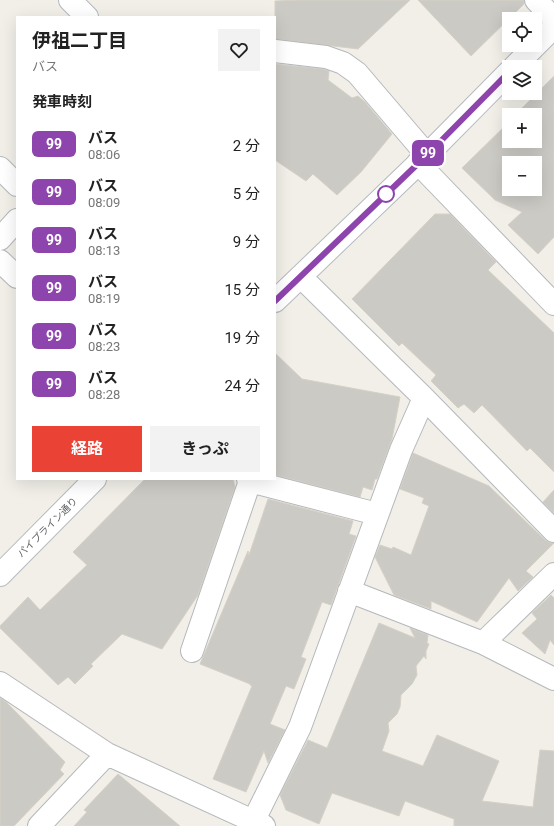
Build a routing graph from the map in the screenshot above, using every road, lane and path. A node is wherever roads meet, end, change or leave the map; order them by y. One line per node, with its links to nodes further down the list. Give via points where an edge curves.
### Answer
1 (70, 0): 3 (street)
2 (536, 0): 4 (street)
3 (87, 16)
4 (554, 19)
5 (554, 27): 7 (street)
6 (276, 51): 9 (street, via 326,57 343,63 357,73)
7 (521, 60)
8 (502, 79): 9 (street)
9 (422, 159): 16 (street); 18 (street)
10 (0, 168): 11 (street)
11 (16, 184)
12 (16, 221): 13 (street)
13 (0, 239)
14 (0, 261): 15 (street)
15 (16, 276)
16 (301, 277): 17 (street); 19 (street)
17 (276, 300)
18 (554, 304)
19 (424, 398): 22 (street); 23 (street)
20 (94, 480): 25 (street, パイプライン通り)
21 (249, 480): 22 (street); 28 (street)
22 (377, 514): 26 (street)
23 (554, 531)
24 (554, 574): 27 (street)
25 (0, 575)
26 (349, 591): 27 (street); 32 (street, via 300,727)
27 (483, 643): 29 (street)
28 (192, 651)
29 (554, 680)
30 (0, 683): 31 (street)
31 (107, 754): 32 (street); 33 (street)
32 (256, 825)
33 (39, 826)

